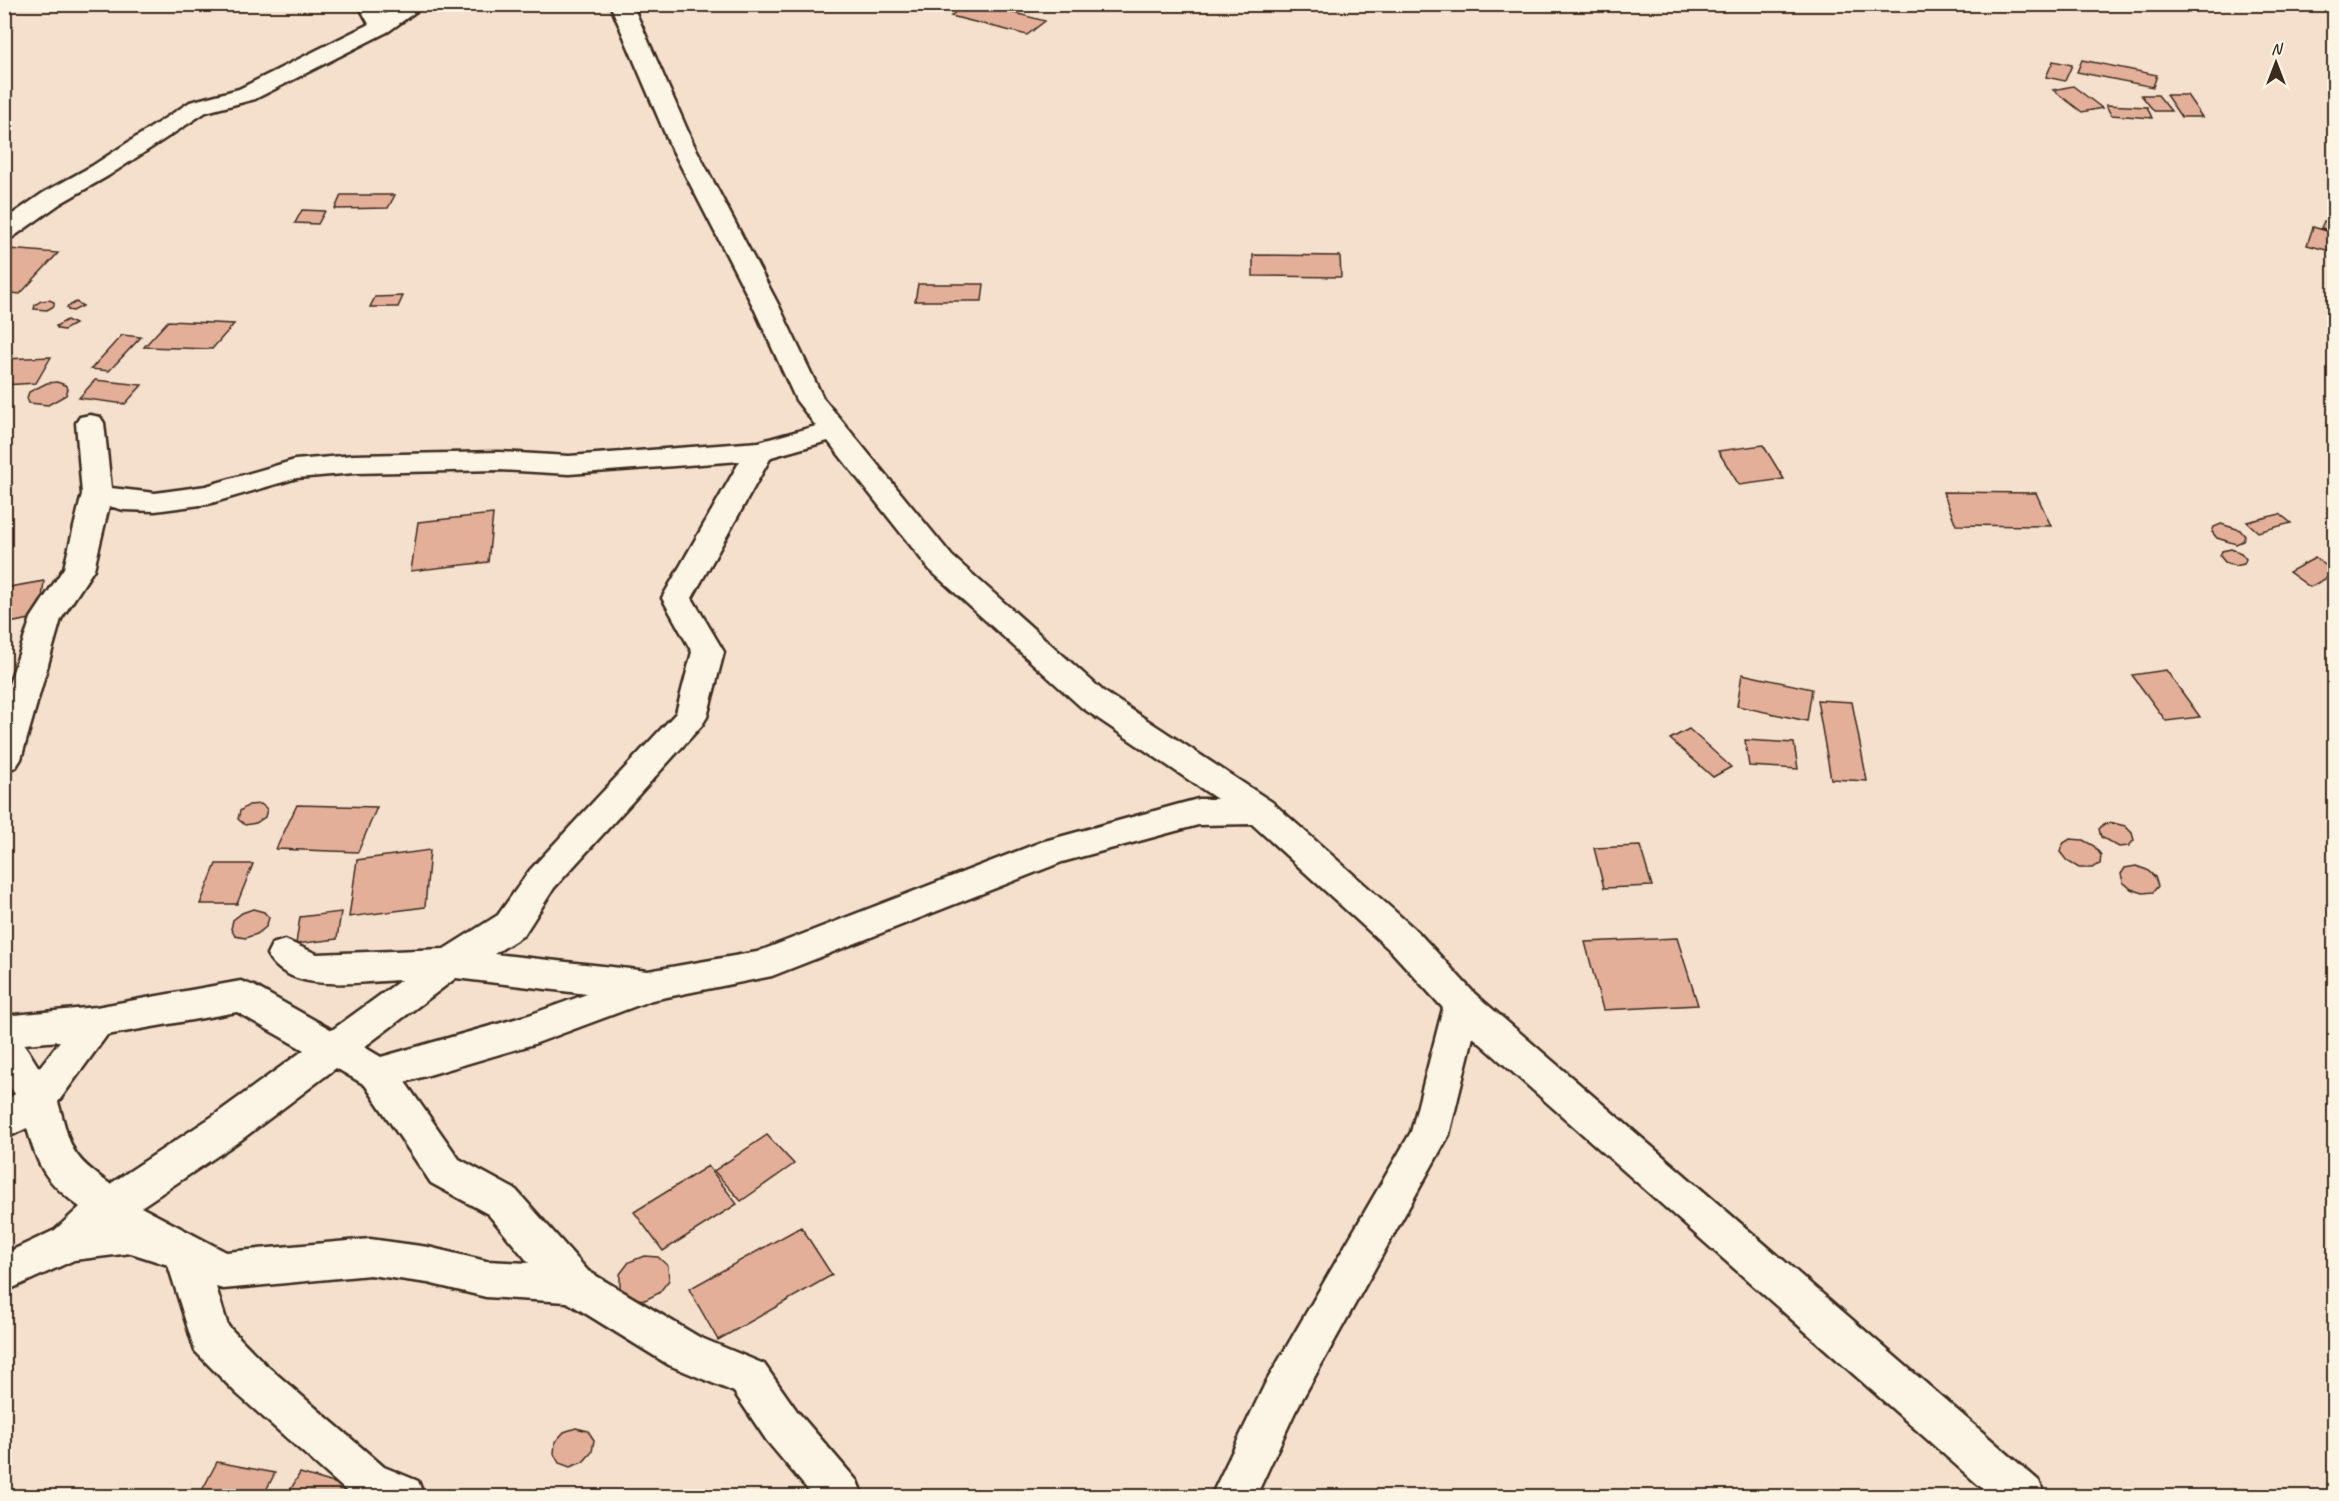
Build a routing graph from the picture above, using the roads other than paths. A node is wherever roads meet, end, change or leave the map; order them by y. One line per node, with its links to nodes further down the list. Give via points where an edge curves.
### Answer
1 (368, 4): 4 (street)
2 (416, 4): 4 (street)
3 (621, 4): 7 (street, via 681,143 810,400)
4 (381, 26): 5 (street, via 247,94 198,107)
5 (4, 232)
6 (90, 423): 9 (street)
7 (834, 430): 8 (street); 11 (street, via 941,563 1092,699)
8 (760, 451): 9 (street, via 569,465 499,460 354,464 295,468 208,495 155,502 124,501); 13 (street, via 677,598 708,652 691,717 542,879 511,925)
9 (97, 494): 10 (street, via 79,569 46,618)
10 (4, 759)
11 (1260, 811): 14 (street, via 1198,812 1053,851 759,966); 15 (street, via 1405,942)
12 (285, 954): 13 (street, via 312,969)
13 (450, 963): 14 (street); 19 (street)
14 (648, 986): 20 (street, via 534,1029)
15 (1462, 1005): 30 (street, via 1430,1135 1280,1398); 31 (street)
16 (96, 1022): 17 (street); 19 (street, via 241,996); 21 (street)
17 (4, 1031)
18 (4, 1044): 21 (street)
19 (333, 1050): 20 (street); 23 (street, via 227,1128)
20 (378, 1074): 27 (street, via 445,1171 502,1203)
21 (38, 1099): 22 (street); 23 (street, via 56,1161 69,1177)
22 (4, 1123)
23 (109, 1206): 24 (street); 25 (street)
24 (69, 1243): 25 (street, via 131,1235); 26 (street)
25 (185, 1253): 27 (street, via 223,1271 370,1257 428,1264 486,1279); 28 (street, via 210,1337 251,1379 368,1482)
26 (4, 1274)
27 (573, 1284): 29 (street, via 684,1351 749,1378 782,1426)
28 (402, 1497)
29 (841, 1497)
30 (1233, 1497)
31 (2023, 1497)

